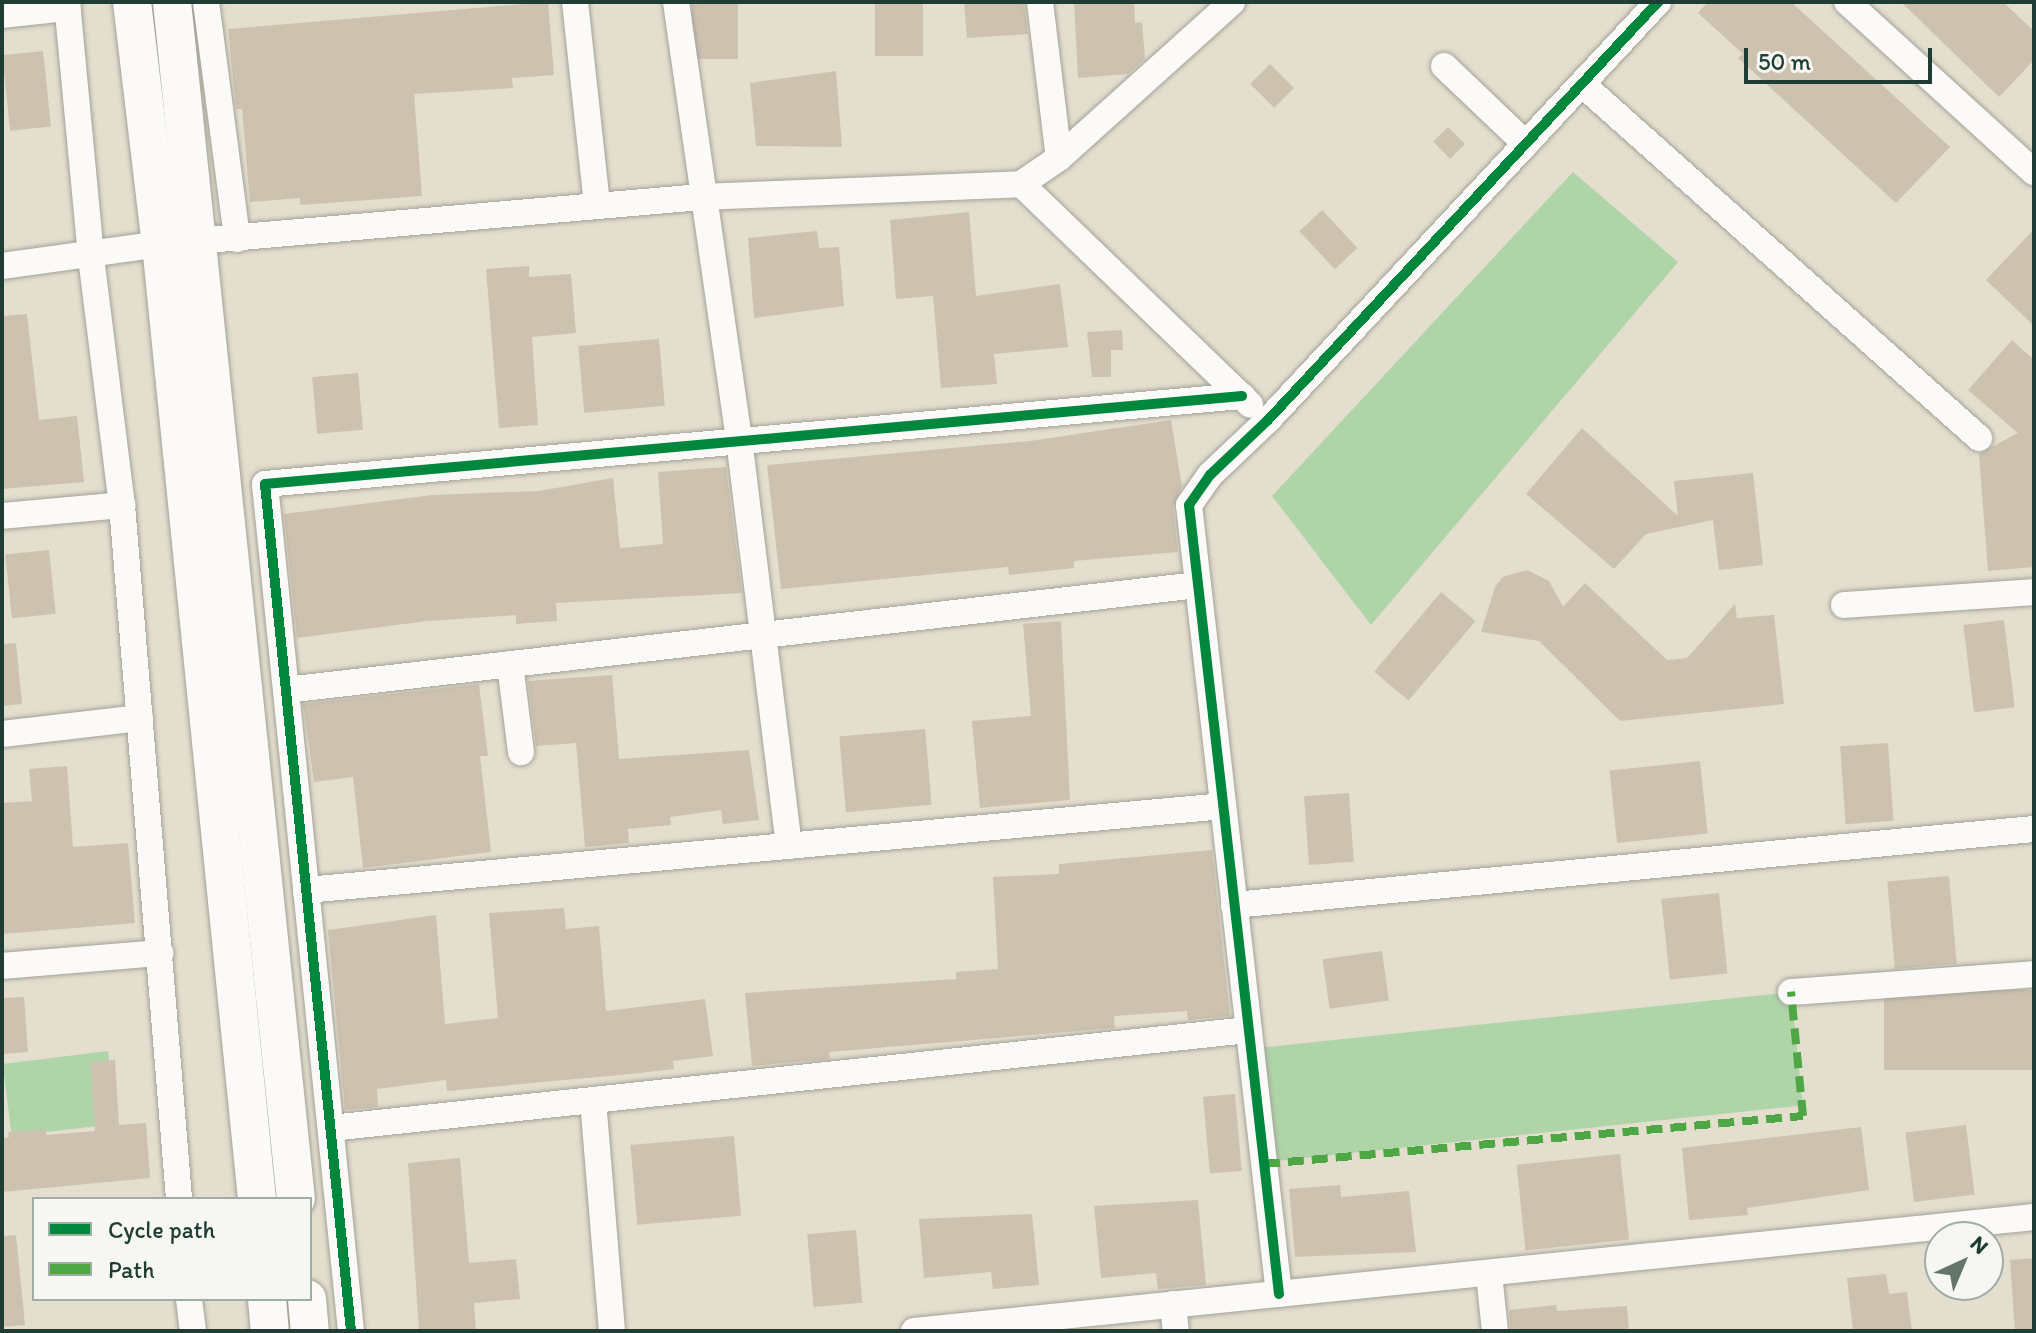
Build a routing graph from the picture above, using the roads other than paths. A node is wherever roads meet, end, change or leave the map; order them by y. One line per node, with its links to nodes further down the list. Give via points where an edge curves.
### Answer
1 (132, 2): 20 (street)
2 (201, 2): 19 (street)
3 (575, 2): 18 (street)
4 (676, 2): 17 (street)
5 (1040, 2): 14 (street)
6 (1232, 2): 14 (street)
7 (1658, 2): 12 (street)
8 (1847, 2): 15 (street)
9 (67, 5): 10 (street); 21 (street)
10 (2, 15)
11 (1444, 66): 13 (street)
12 (1582, 84): 13 (street); 25 (street)
13 (1526, 144): 24 (street)
14 (1059, 158): 16 (street)
15 (2034, 172)
16 (1021, 184): 17 (street); 23 (street)
17 (701, 197): 18 (street); 26 (street)
18 (597, 206): 19 (street)
19 (218, 240): 20 (street); 52 (street)
20 (161, 244): 21 (street); 51 (street)
21 (91, 257): 22 (street); 27 (street)
22 (2, 266)
23 (1242, 396): 24 (street); 26 (street)
24 (1268, 420): 29 (street, via 1210,475 1189,505)
25 (1979, 438)
26 (739, 439): 32 (street); 34 (street, via 265,484)
27 (122, 505): 28 (street); 35 (street)
28 (2, 516)
29 (1198, 585): 32 (street); 38 (street)
30 (2034, 592): 31 (street)
31 (1844, 605)
32 (763, 635): 33 (street); 40 (street)
33 (510, 664): 34 (street); 37 (street)
34 (286, 690): 41 (street)
35 (140, 718): 36 (street); 43 (street)
36 (2, 734)
37 (521, 752)
38 (1223, 806): 40 (street); 42 (street)
39 (2034, 829): 42 (street)
40 (789, 846): 41 (street)
41 (306, 890): 49 (street)
42 (1234, 905): 47 (street)
43 (160, 953): 44 (street); 50 (street)
44 (2, 966)
45 (2034, 974): 46 (street)
46 (1791, 992)
47 (1248, 1030): 48 (street); 55 (street)
48 (593, 1100): 49 (street); 64 (street)
49 (331, 1128): 63 (street)
50 (179, 1197)
51 (257, 1197)
52 (296, 1197)
53 (2034, 1217): 54 (street)
54 (1489, 1274): 55 (street); 67 (street)
55 (1279, 1294): 59 (street)
56 (189, 1301): 60 (street)
57 (267, 1301): 61 (street)
58 (307, 1301): 62 (street)
59 (1173, 1304): 65 (street); 66 (street)
60 (193, 1331)
61 (270, 1331)
62 (310, 1331)
63 (351, 1331)
64 (612, 1331)
65 (914, 1331)
66 (1176, 1331)
67 (1495, 1331)

